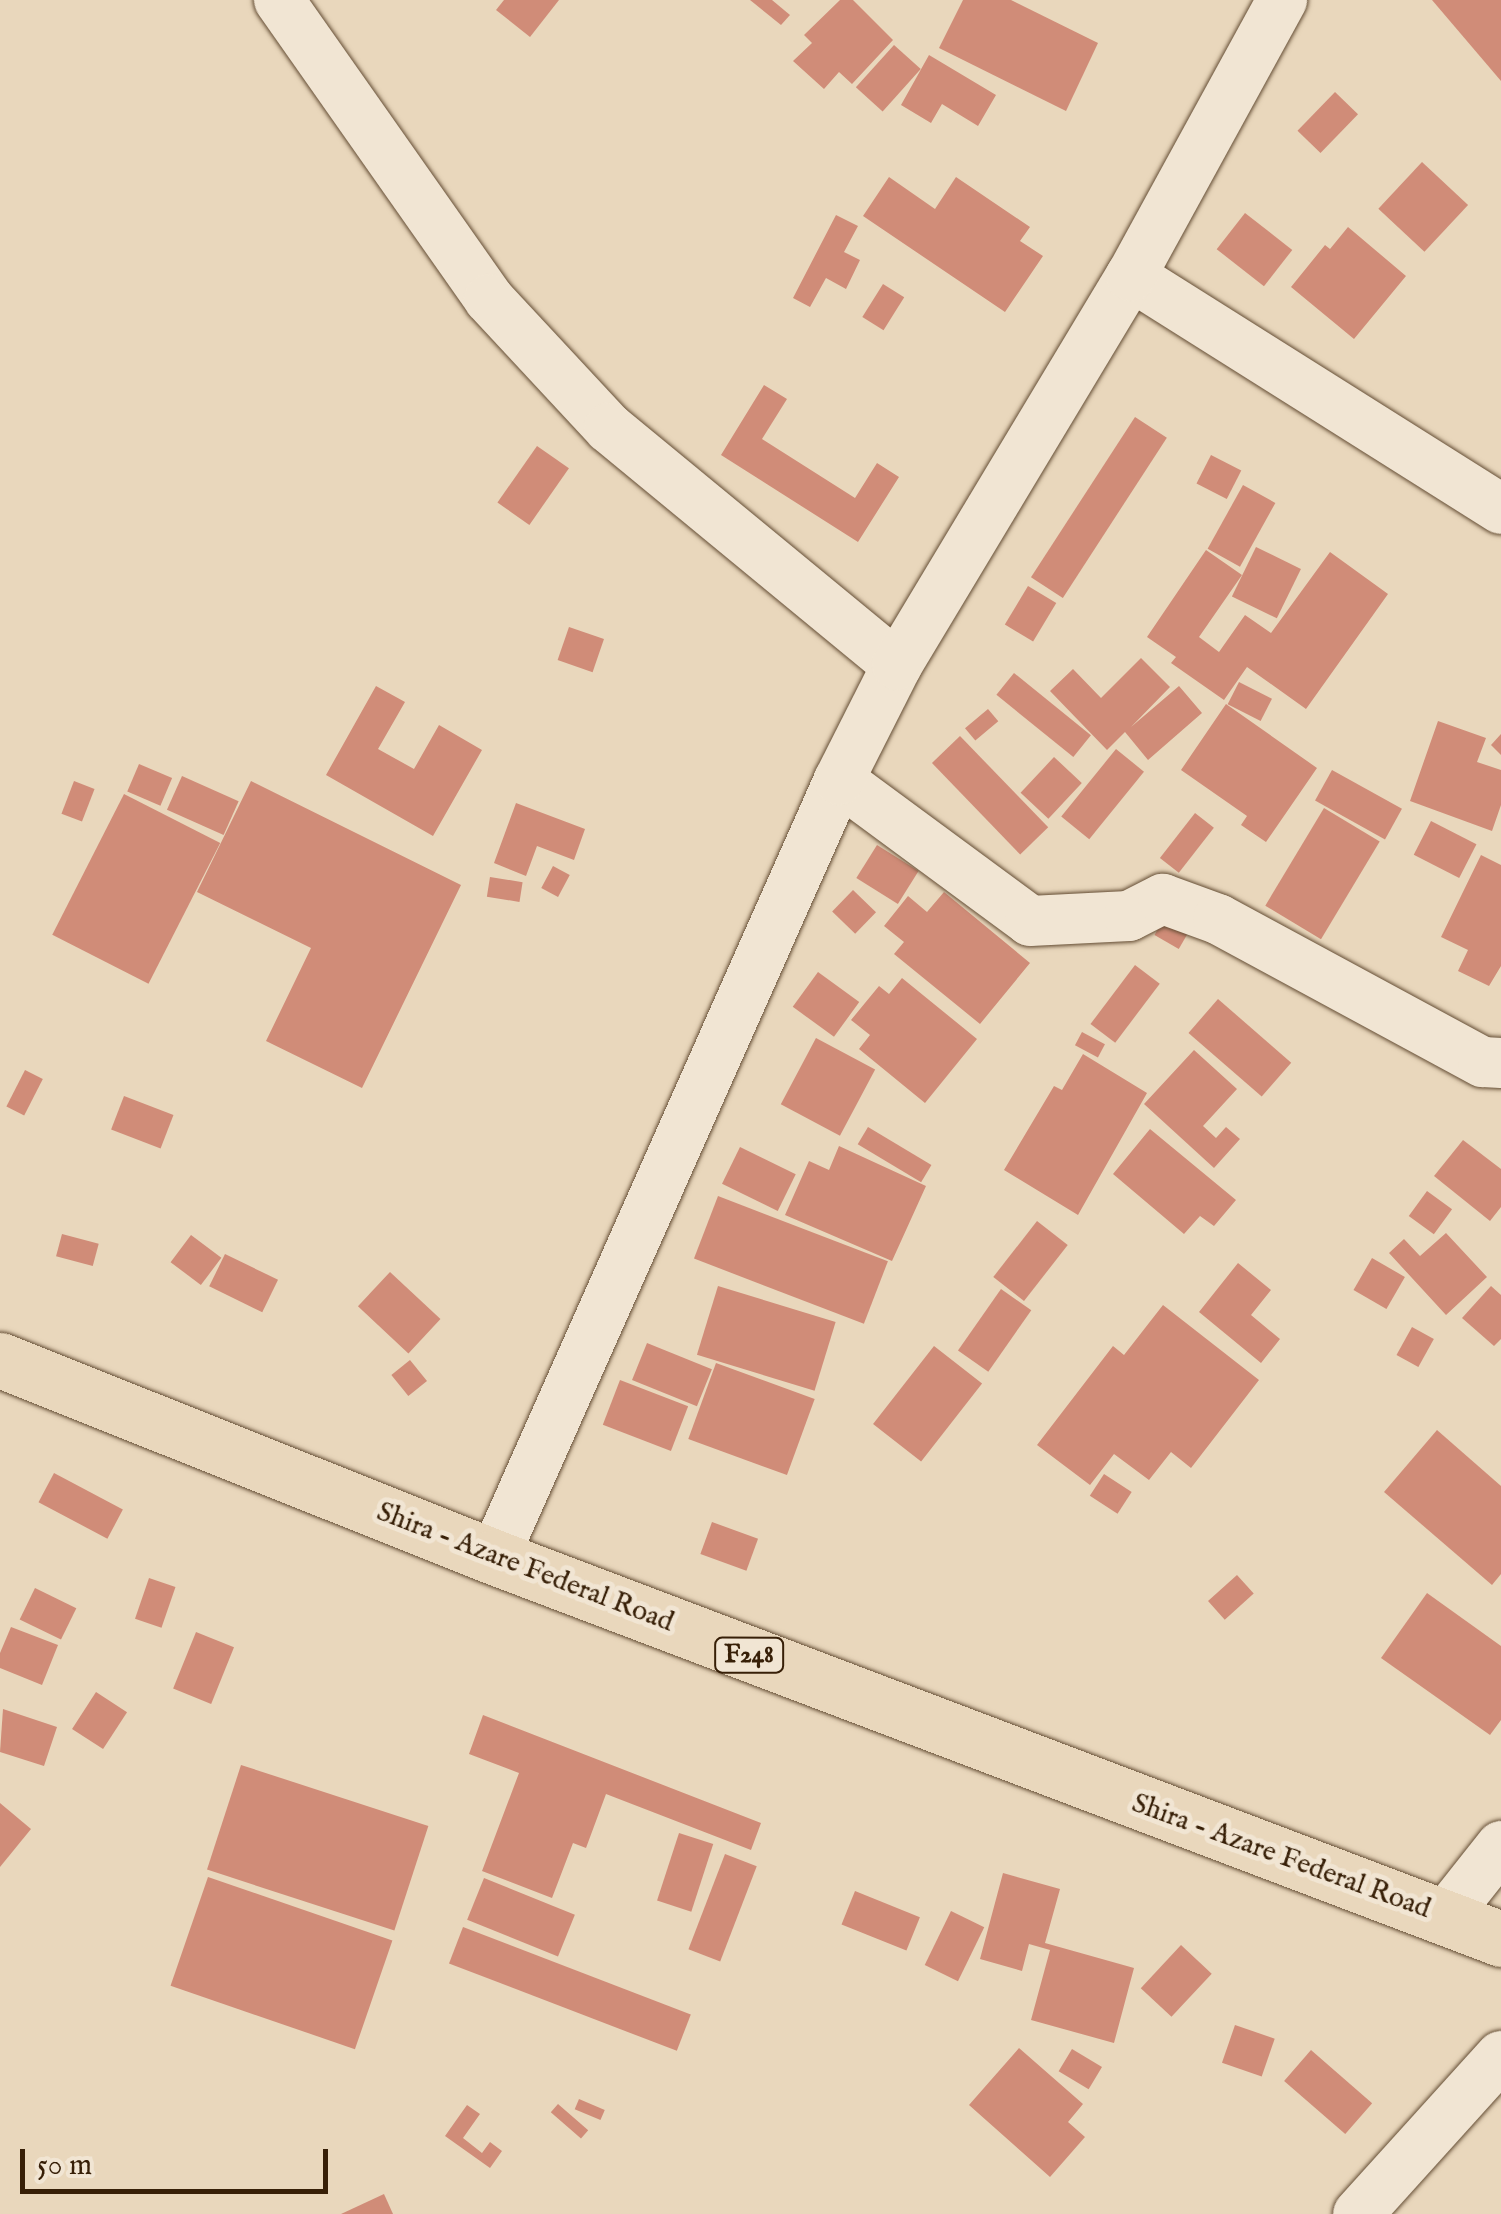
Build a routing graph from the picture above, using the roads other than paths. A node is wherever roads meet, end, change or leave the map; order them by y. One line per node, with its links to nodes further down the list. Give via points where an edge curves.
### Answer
1 (279, 0): 5 (street, via 515,328 608,428)
2 (1282, 0): 3 (street)
3 (1131, 276): 4 (street); 5 (street)
4 (1501, 509)
5 (896, 665): 6 (street)
6 (838, 780): 7 (street, via 1030,921 1128,916 1163,899 1218,919 1483,1062); 9 (street)
7 (1501, 1062)
8 (0, 1360): 9 (main road, Shira - Azare Federal Road / F248)
9 (494, 1557): 11 (main road, Shira - Azare Federal Road / F248)
10 (1501, 1846): 11 (street)
11 (1444, 1918): 12 (main road, Shira - Azare Federal Road / F248)
12 (1501, 1939)
13 (1501, 2056): 14 (street)
14 (1358, 2214)

